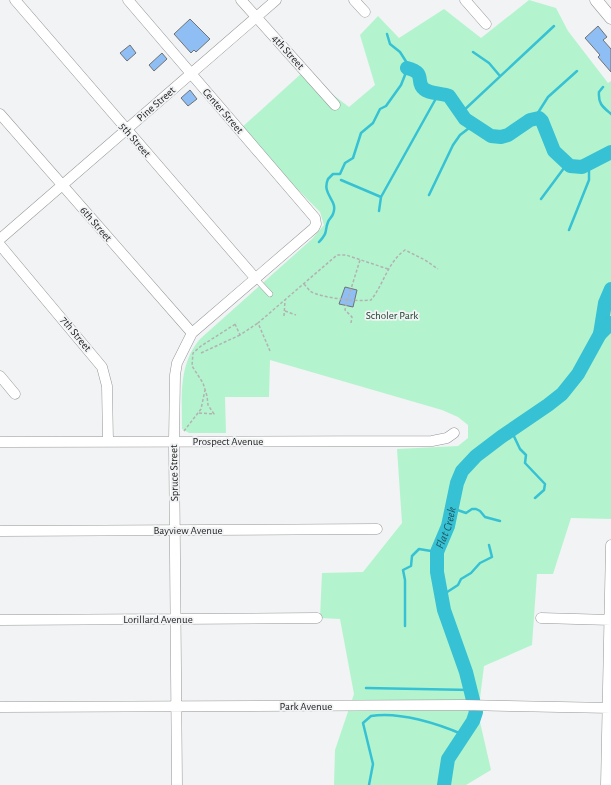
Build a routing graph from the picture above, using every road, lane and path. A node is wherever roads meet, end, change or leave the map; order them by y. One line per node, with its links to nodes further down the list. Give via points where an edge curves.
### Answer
1 (15, 0): 15 (street, 5th Street)
2 (128, 0): 12 (street, Center Street)
3 (241, 0): 9 (street, 4th Street)
4 (276, 0): 9 (street, Pine Street)
5 (354, 0): 8 (street)
6 (465, 0): 11 (street)
7 (596, 0): 10 (street)
8 (365, 12)
9 (256, 18): 12 (street, Pine Street); 13 (street, 4th Street)
10 (611, 18)
11 (486, 24)
12 (191, 74): 15 (street, Pine Street); 17 (street, Center Street)
13 (335, 105)
14 (0, 114): 16 (street, 6th Street)
15 (126, 130): 16 (street, Pine Street); 23 (street, 5th Street)
16 (62, 186): 18 (street, Pine Street); 35 (street, 6th Street)
17 (316, 222): 23 (street, Spruce Street, via 314,228)
18 (0, 239)
19 (0, 245): 48 (street, 7th Street, via 102,367 107,386)
20 (360, 260): 21 (path); 24 (path, via 337,255); 27 (path)
21 (388, 269): 22 (path, via 405,250); 27 (path, via 378,292 371,300)
22 (438, 269)
23 (256, 279): 25 (lane); 35 (street, Spruce Street)
24 (304, 284): 26 (path); 27 (path, via 310,291)
25 (270, 294)
26 (285, 300): 28 (path); 33 (path)
27 (348, 300): 31 (path, via 345,310 352,317)
28 (285, 311): 29 (path); 30 (path)
29 (296, 315)
30 (284, 316)
31 (351, 322)
32 (237, 323): 34 (path)
33 (258, 323): 36 (path); 37 (path)
34 (235, 324): 36 (path); 40 (path, via 193,353 192,366 203,383)
35 (192, 333): 46 (street, Spruce Street, via 180,353 175,375)
36 (240, 335): 38 (path)
37 (270, 351)
38 (201, 353)
39 (0, 376): 41 (street)
40 (204, 390): 42 (path); 43 (path)
41 (15, 394)
42 (202, 405): 43 (path); 44 (path)
43 (208, 405): 44 (path, via 214,414)
44 (199, 414): 46 (path)
45 (454, 433): 46 (street, Prospect Avenue, via 432,441)
46 (174, 441): 48 (street, Prospect Avenue); 50 (street, Spruce Street)
47 (0, 442): 48 (street, Prospect Avenue)
48 (108, 442)
49 (377, 529): 50 (street, Bayview Avenue)
50 (175, 530): 51 (street, Bayview Avenue); 55 (street, Spruce Street)
51 (0, 531)
52 (611, 544): 57 (street)
53 (317, 618): 55 (street, Lorillard Avenue)
54 (541, 618): 57 (street)
55 (176, 619): 56 (street, Lorillard Avenue); 58 (street, Spruce Street)
56 (0, 620)
57 (610, 620): 60 (street)
58 (176, 706): 59 (street, Park Avenue); 60 (street, Park Avenue, via 463,705); 61 (street, Spruce Street)
59 (0, 708)
60 (609, 708): 62 (street)
61 (177, 785)
62 (606, 785)

